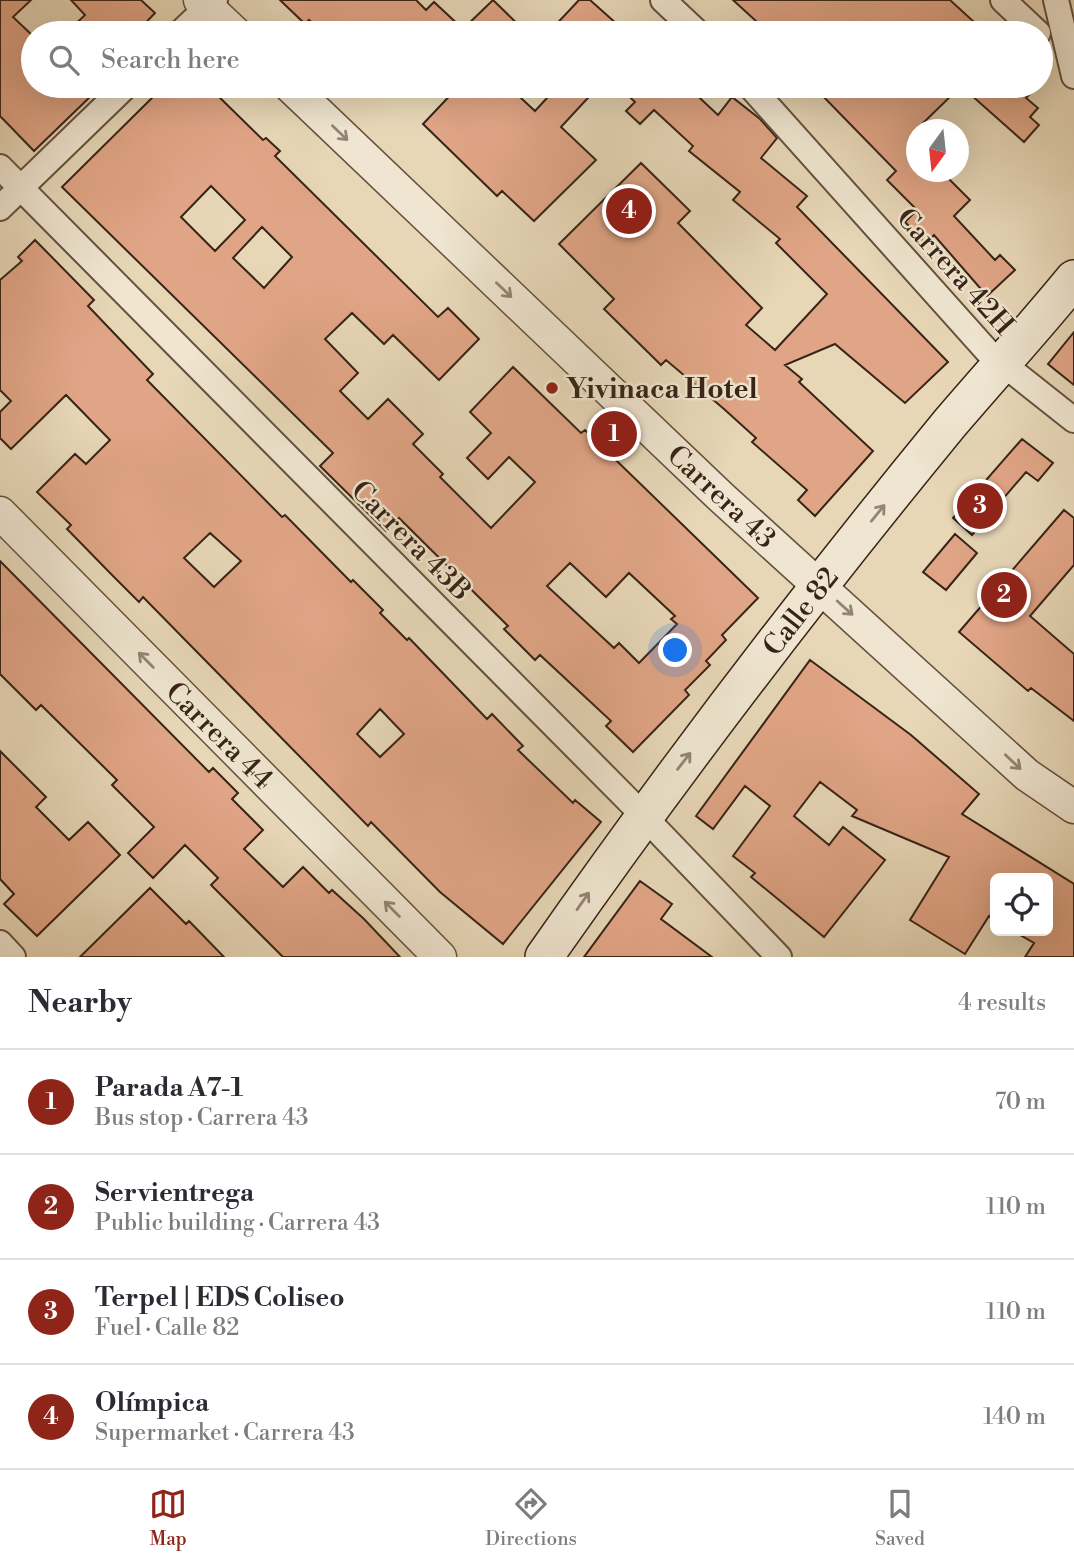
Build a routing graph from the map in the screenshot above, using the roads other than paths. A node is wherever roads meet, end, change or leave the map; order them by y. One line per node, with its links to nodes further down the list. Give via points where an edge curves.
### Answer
1 (663, 0): 7 (street)
2 (1003, 0): 8 (street)
3 (1056, 0): 10 (street)
4 (208, 2): 5 (street); 6 (street)
5 (191, 21)
6 (225, 21)
7 (685, 21)
8 (1026, 21)
9 (1053, 48): 10 (street)
10 (1072, 68)
11 (113, 98): 15 (street)
12 (303, 98): 21 (street, Carrera 43, one-way to 21)
13 (761, 98): 18 (street, Carrera 42H)
14 (0, 167): 15 (street, Carrera 43B)
15 (20, 187): 16 (street); 23 (street, Carrera 43B)
16 (0, 208)
17 (1074, 279): 18 (main road, Calle 82)
18 (1002, 365): 19 (street, Carrera 42H); 21 (main road, Calle 82, one-way to 18)
19 (1074, 420)
20 (0, 513): 26 (street, Carrera 44, one-way to 20)
21 (820, 585): 22 (street, Carrera 43, one-way to 22, via 1027,775); 23 (main road, Calle 82, one-way to 21)
22 (1074, 807)
23 (643, 815): 27 (main road, Calle 82, one-way to 23); 28 (street, Carrera 43B)
24 (0, 943): 25 (street)
25 (13, 957)
26 (440, 957)
27 (544, 957)
28 (779, 957)

